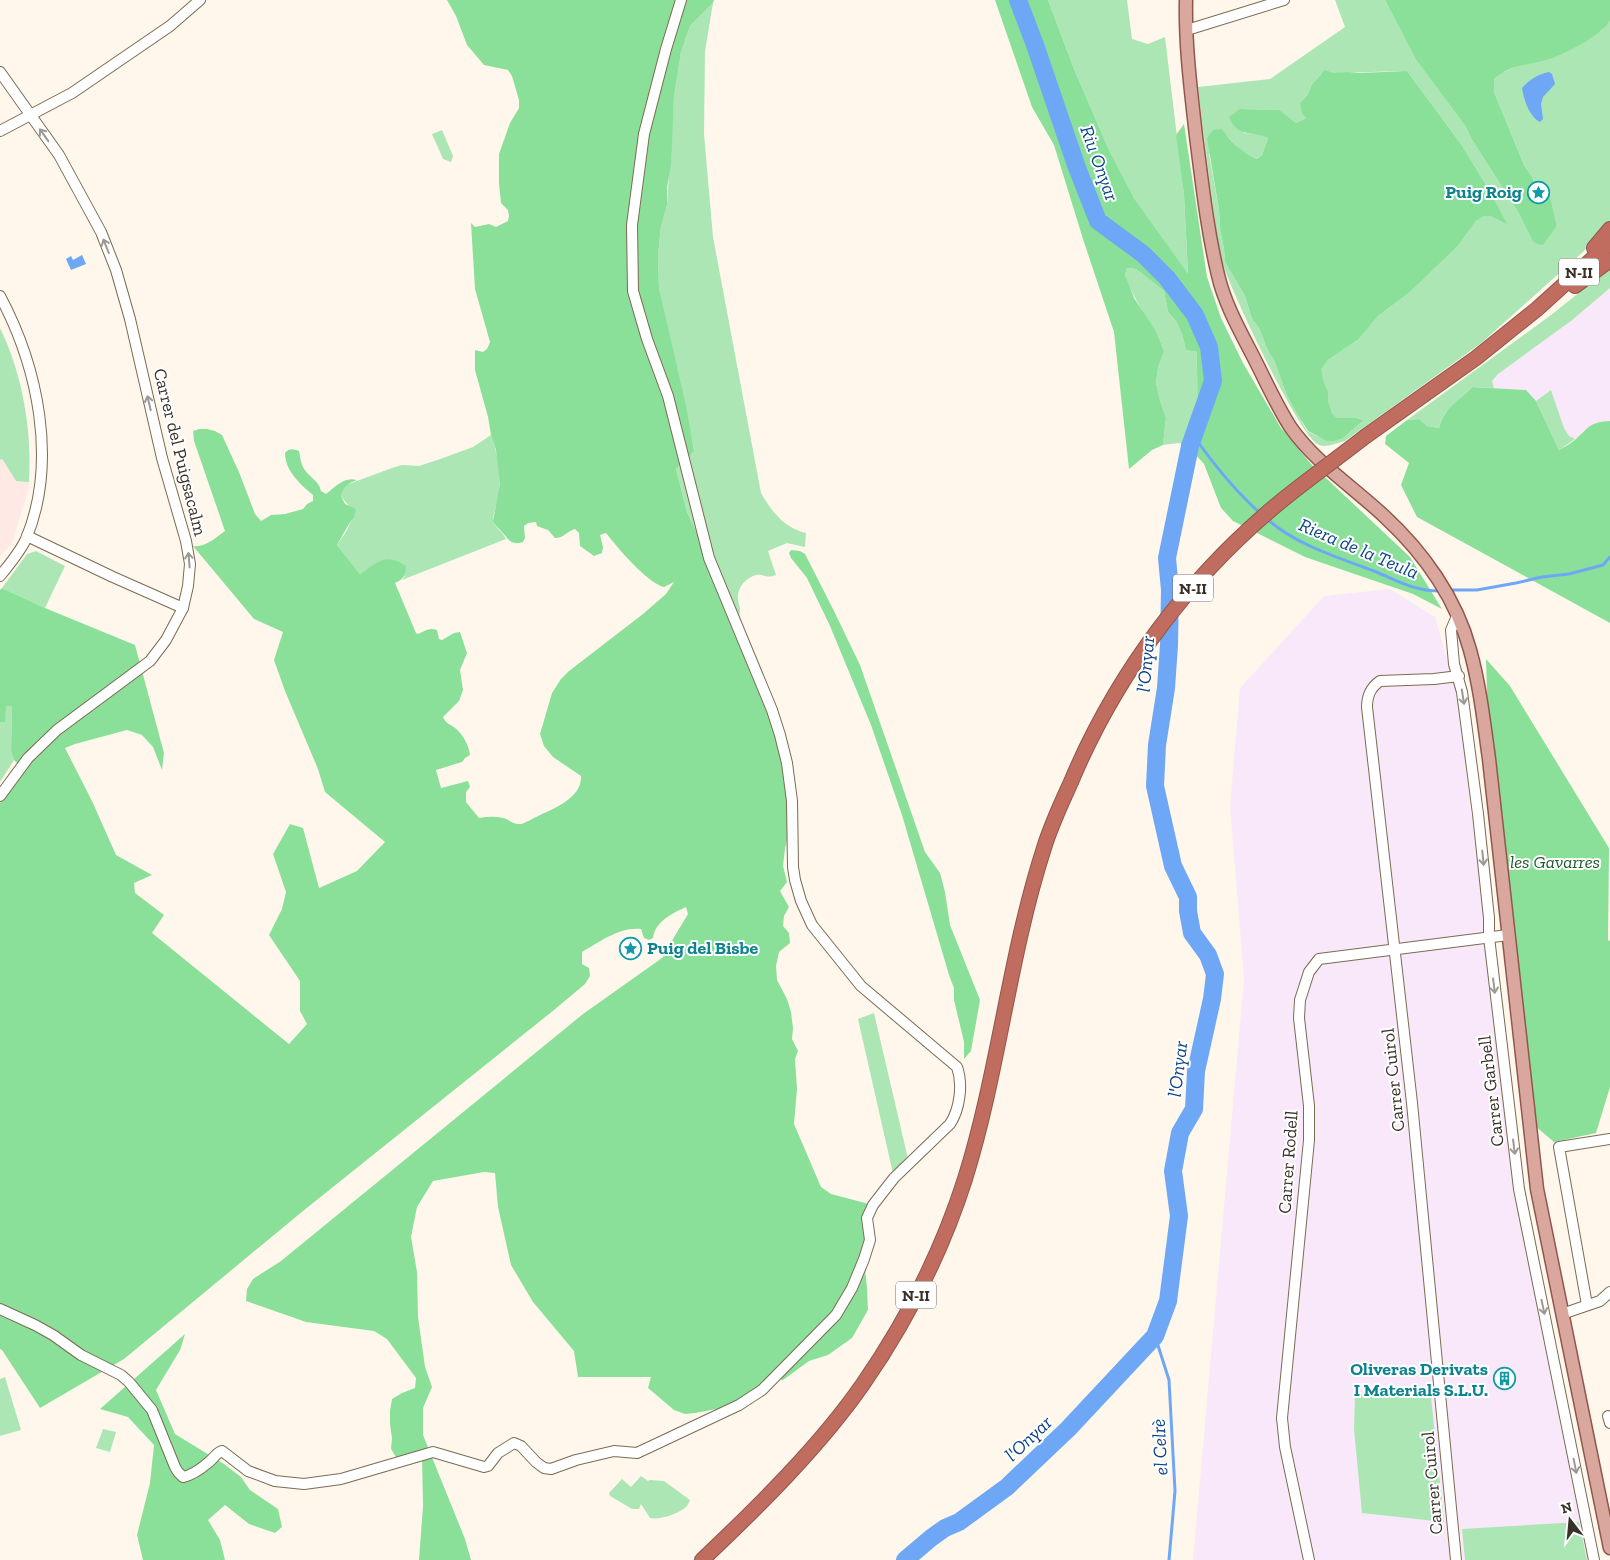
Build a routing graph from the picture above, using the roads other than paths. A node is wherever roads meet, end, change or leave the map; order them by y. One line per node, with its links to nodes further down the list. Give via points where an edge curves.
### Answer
1 (200, 0): 7 (street, via 144,45 72,93)
2 (681, 0): 27 (street, via 644,134 632,225 634,291 668,396 709,558 780,735 792,801 793,867 801,901 812,925 861,986 958,1067 960,1091 955,1117 894,1178 873,1205 867,1218 870,1240 864,1259 836,1315 776,1378 751,1398 637,1453 614,1451 550,1469 544,1468 521,1446 514,1444 498,1453 484,1468 433,1452 341,1479 304,1484 274,1481 248,1471 222,1451 183,1477 152,1410 121,1375)
3 (1186, 0): 5 (main road)
4 (1284, 0): 5 (street)
5 (1186, 30): 18 (main road, via 1202,186 1218,277 1229,306 1293,430 1412,543 1434,573)
6 (0, 72): 7 (street, Carrer del Puigsacalm)
7 (30, 115): 8 (street); 17 (street, Carrer del Puigsacalm, one-way to 7, via 190,564 186,541 116,270 101,232 59,155)
8 (0, 132)
9 (1610, 229): 13 (highway, via 1563,278)
10 (1610, 243): 13 (highway, N-II)
11 (1610, 260): 14 (highway, via 1556,302)
12 (0, 296): 15 (street, via 31,371 42,440 40,481)
13 (1547, 301): 14 (highway, N-II)
14 (1527, 318): 30 (highway, N-II, bridge, via 1284,498 1231,547 1181,601 1140,655 1084,751 1044,847 1024,918 995,1058 964,1180 933,1258 899,1327 862,1385 814,1445)
15 (27, 536): 16 (street); 17 (street)
16 (0, 576)
17 (182, 608): 20 (street, Carrer del Puigsacalm, via 166,640 150,661 57,730 28,758)
18 (1457, 616): 19 (street, Carrer Garbell, via 1451,630 1454,664); 21 (main road, via 1470,649 1479,691)
19 (1459, 676): 22 (street, Carrer Garbell, one-way to 22, via 1478,814); 23 (street, Carrer Cuirol, via 1380,682 1374,685 1367,699)
20 (0, 796)
21 (1508, 935): 22 (street, Carrer Rodell); 28 (main road, via 1537,1189)
22 (1488, 938): 23 (street, Carrer Rodell); 33 (street, Carrer Garbell, one-way to 33, via 1519,1189)
23 (1395, 949): 31 (street, Carrer Rodell, via 1319,959 1309,972 1300,1000 1309,1140 1282,1418); 32 (street, Carrer Cuirol)
24 (1610, 1139): 26 (street, via 1559,1147)
25 (1610, 1292): 26 (street, via 1600,1301)
26 (1587, 1305): 28 (street)
27 (0, 1309)
28 (1562, 1314): 29 (main road)
29 (1610, 1548)
30 (702, 1560)
31 (1308, 1560)
32 (1456, 1560)
33 (1594, 1560)

